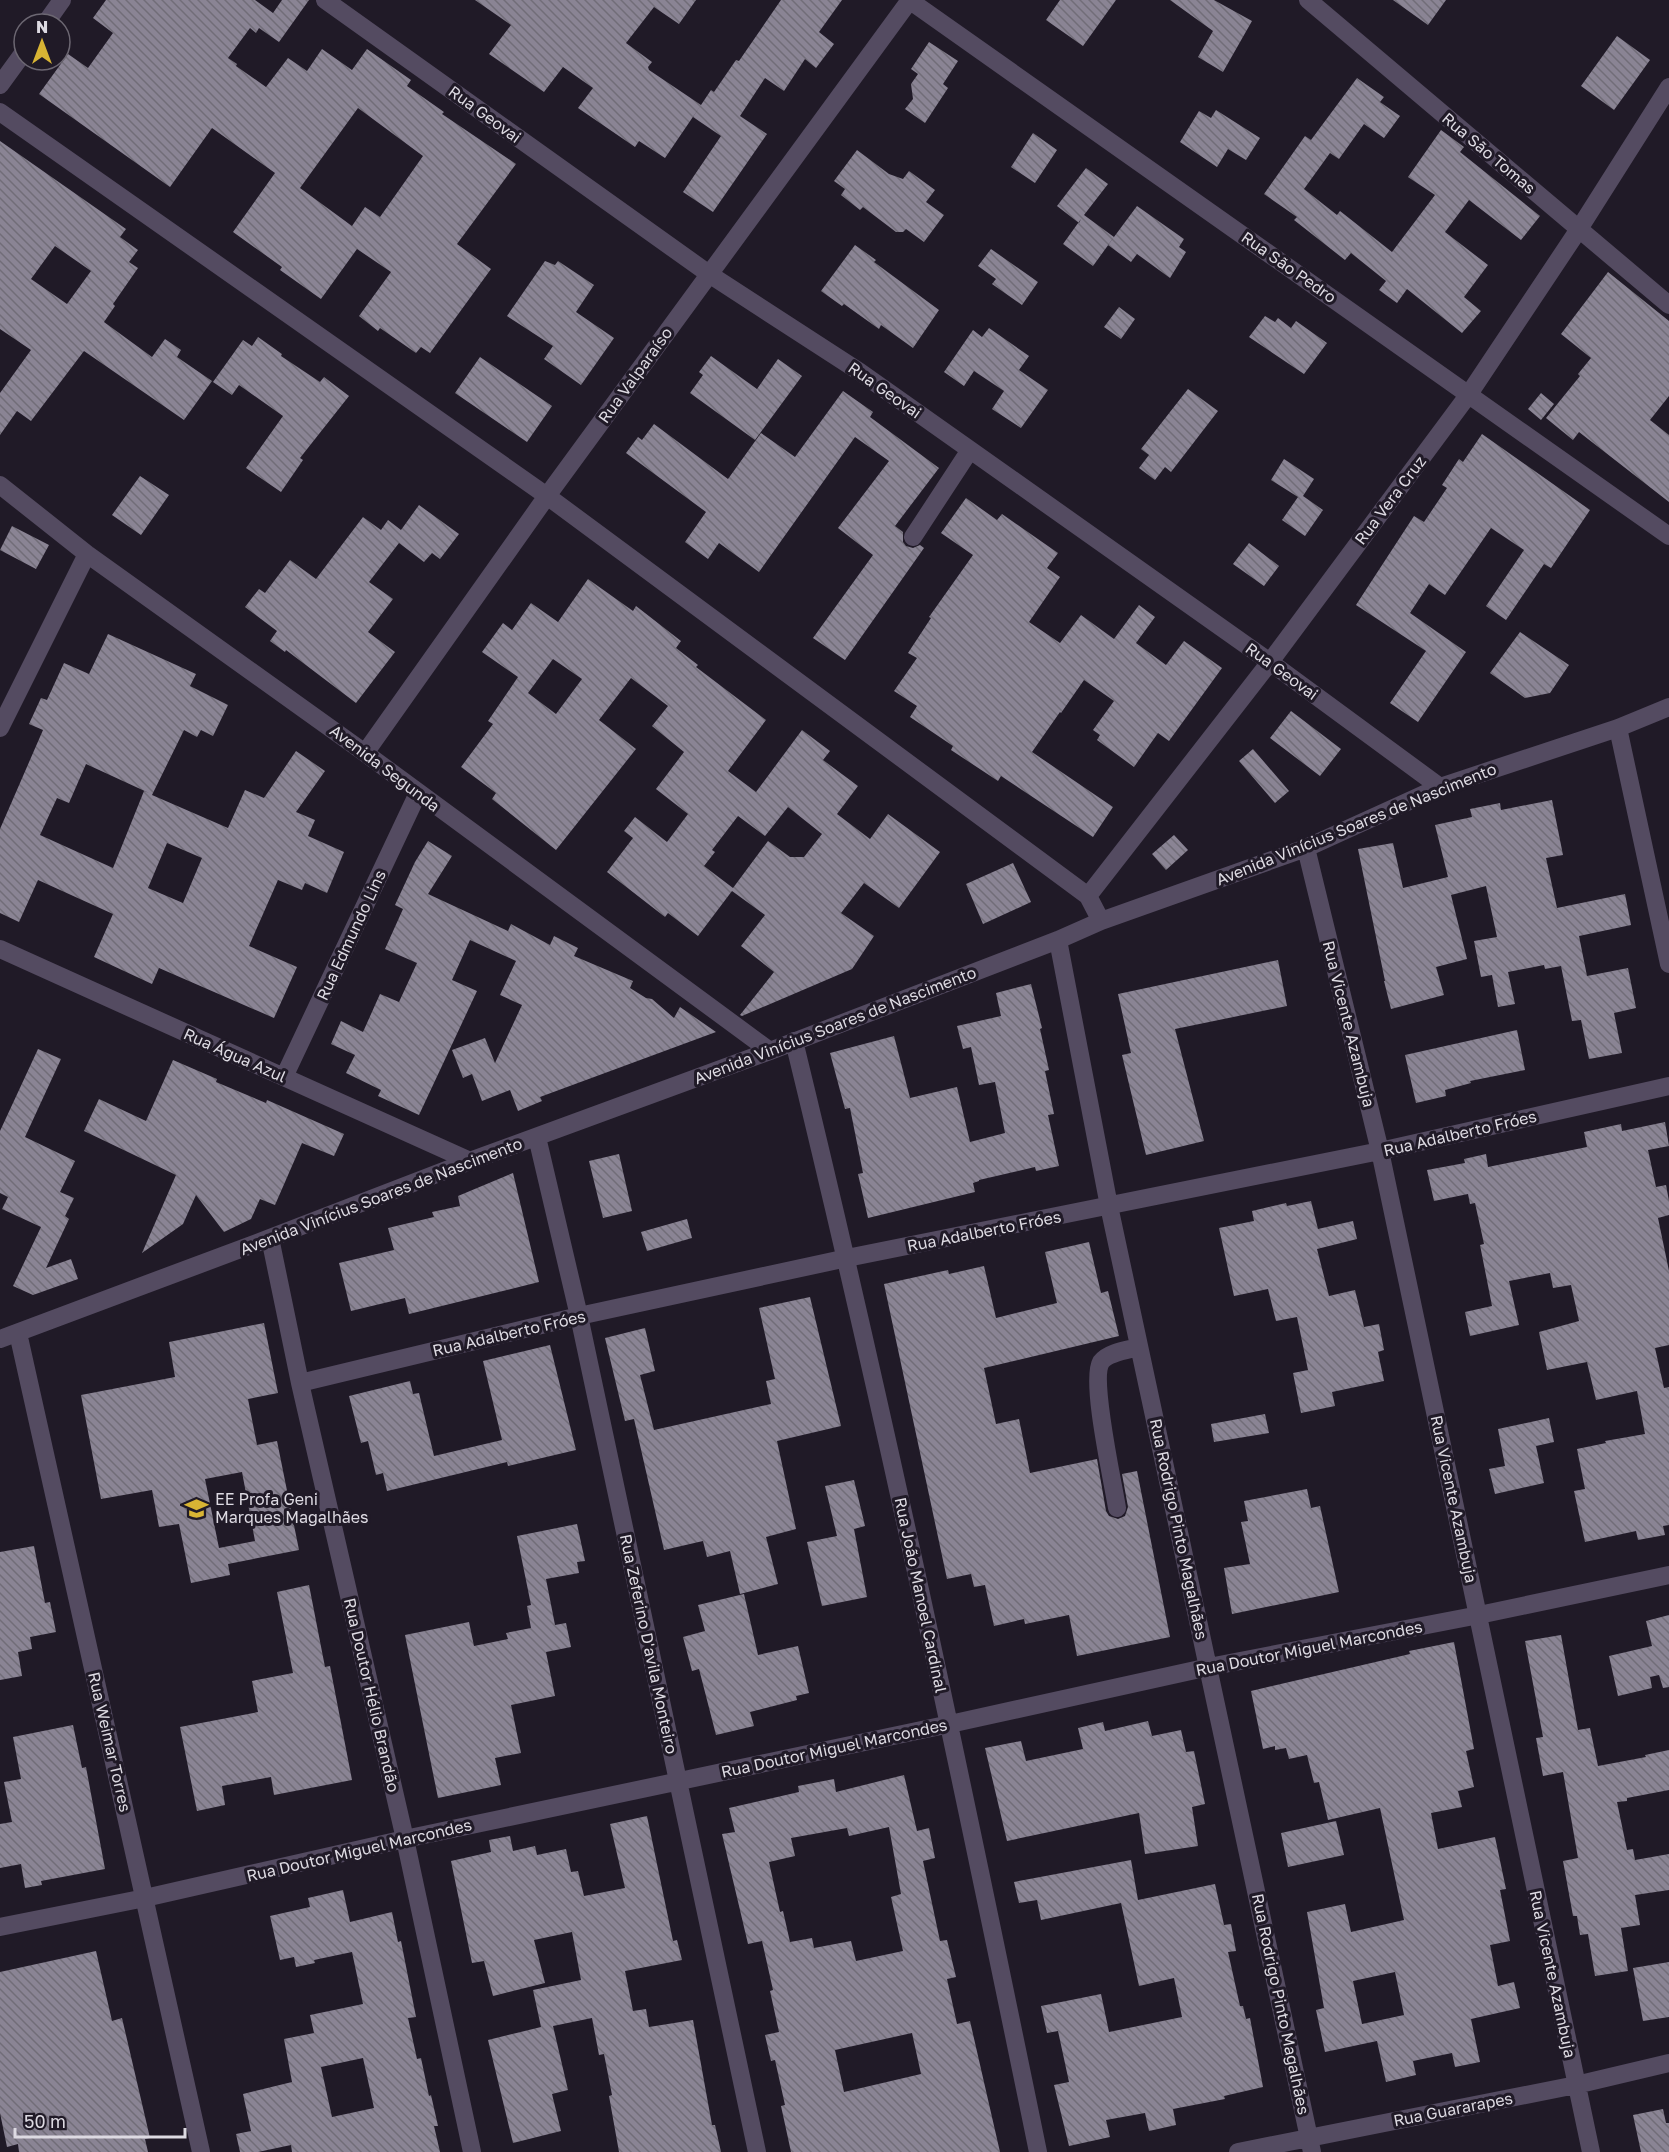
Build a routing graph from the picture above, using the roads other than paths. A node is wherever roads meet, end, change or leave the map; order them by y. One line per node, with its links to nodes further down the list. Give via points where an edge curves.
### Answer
1 (325, 0): 9 (street, Rua Geovai)
2 (910, 0): 9 (street, Rua Valparaíso); 11 (street, Rua São Pedro)
3 (1308, 0): 8 (street, Rua São Tomas)
4 (12, 68): 5 (street)
5 (0, 85)
6 (1669, 87): 8 (street, Rua Vera Cruz)
7 (0, 112): 14 (street)
8 (1579, 229): 10 (street, Rua São Tomas); 11 (street, Rua Vera Cruz)
9 (709, 274): 12 (street, Rua Geovai, via 860,372); 14 (street, Rua Valparaíso)
10 (1669, 305)
11 (1469, 394): 15 (street, Rua São Pedro); 18 (street, Rua Vera Cruz)
12 (969, 450): 16 (street); 18 (street, Rua Geovai)
13 (0, 485): 17 (street, Avenida Segunda)
14 (547, 496): 22 (street, Rua Valparaíso); 26 (street)
15 (1669, 536)
16 (913, 537)
17 (87, 554): 20 (street); 22 (street, Avenida Segunda)
18 (1270, 662): 23 (street, Rua Geovai); 26 (street, Rua Vera Cruz)
19 (1669, 707): 21 (street, Avenida Vinícius Soares de Nascimento)
20 (0, 728)
21 (1618, 728): 23 (street, Avenida Vinícius Soares de Nascimento); 30 (street)
22 (365, 753): 24 (street, Avenida Segunda)
23 (1440, 787): 25 (street, Avenida Vinícius Soares de Nascimento)
24 (418, 793): 32 (street, Avenida Segunda); 33 (street, Rua Edmundo Lins)
25 (1306, 848): 27 (street, Avenida Vinícius Soares de Nascimento); 36 (street, Rua Vicente Azambuja)
26 (1088, 896): 27 (street)
27 (1101, 921): 28 (street, Avenida Vinícius Soares de Nascimento)
28 (1058, 940): 31 (street, Avenida Vinícius Soares de Nascimento); 38 (street, Rua Rodrigo Pinto Magalhães)
29 (0, 949): 33 (street, Rua Água Azul)
30 (1669, 964)
31 (794, 1041): 32 (street, Avenida Vinícius Soares de Nascimento); 40 (street, Rua João Manoel Cardinal)
32 (770, 1051): 35 (street, Avenida Vinícius Soares de Nascimento)
33 (284, 1077): 37 (street, Rua Água Azul)
34 (1669, 1086): 36 (street, Rua Adalberto Fróes)
35 (537, 1137): 37 (street, Avenida Vinícius Soares de Nascimento); 41 (street, Rua Zeferino D'avila Monteiro)
36 (1380, 1151): 38 (street, Rua Adalberto Fróes); 48 (street, Rua Vicente Azambuja)
37 (470, 1161): 39 (street, Avenida Vinícius Soares de Nascimento)
38 (1109, 1206): 40 (street, Rua Adalberto Fróes); 44 (street, Rua Rodrigo Pinto Magalhães)
39 (270, 1238): 42 (street, Avenida Vinícius Soares de Nascimento); 45 (street, Rua Doutor Hélio Brandão)
40 (847, 1258): 41 (street, Rua Adalberto Fróes); 50 (street, Rua João Manoel Cardinal)
41 (579, 1316): 45 (street, Rua Adalberto Fróes); 51 (street, Rua Zeferino D'avila Monteiro)
42 (18, 1333): 43 (street, Avenida Vinícius Soares de Nascimento); 53 (street, Rua Weimar Torres)
43 (0, 1339)
44 (1139, 1347): 46 (street, via 1109,1355 1098,1371 1098,1394); 49 (street, Rua Rodrigo Pinto Magalhães)
45 (300, 1383): 52 (street, Rua Doutor Hélio Brandão)
46 (1117, 1508)
47 (1669, 1575): 48 (street, Rua Doutor Miguel Marcondes)
48 (1479, 1616): 49 (street, Rua Doutor Miguel Marcondes); 56 (street, Rua Vicente Azambuja)
49 (1209, 1667): 50 (street, Rua Doutor Miguel Marcondes); 57 (street, Rua Rodrigo Pinto Magalhães)
50 (950, 1724): 51 (street, Rua Doutor Miguel Marcondes); 61 (street, Rua João Manoel Cardinal)
51 (679, 1781): 52 (street, Rua Doutor Miguel Marcondes); 60 (street, Rua Zeferino D'avila Monteiro)
52 (405, 1839): 53 (street, Rua Doutor Miguel Marcondes); 59 (street, Rua Doutor Hélio Brandão)
53 (145, 1898): 54 (street, Rua Doutor Miguel Marcondes); 58 (street, Rua Weimar Torres)
54 (0, 1927)
55 (1669, 2063): 56 (street, Rua Guararapes)
56 (1576, 2085): 57 (street, Rua Guararapes); 63 (street, Rua Vicente Azambuja)
57 (1311, 2144): 62 (street, Rua Guararapes)
58 (201, 2152)
59 (472, 2152)
60 (757, 2152)
61 (1038, 2152)
62 (1238, 2152)
63 (1591, 2152)

